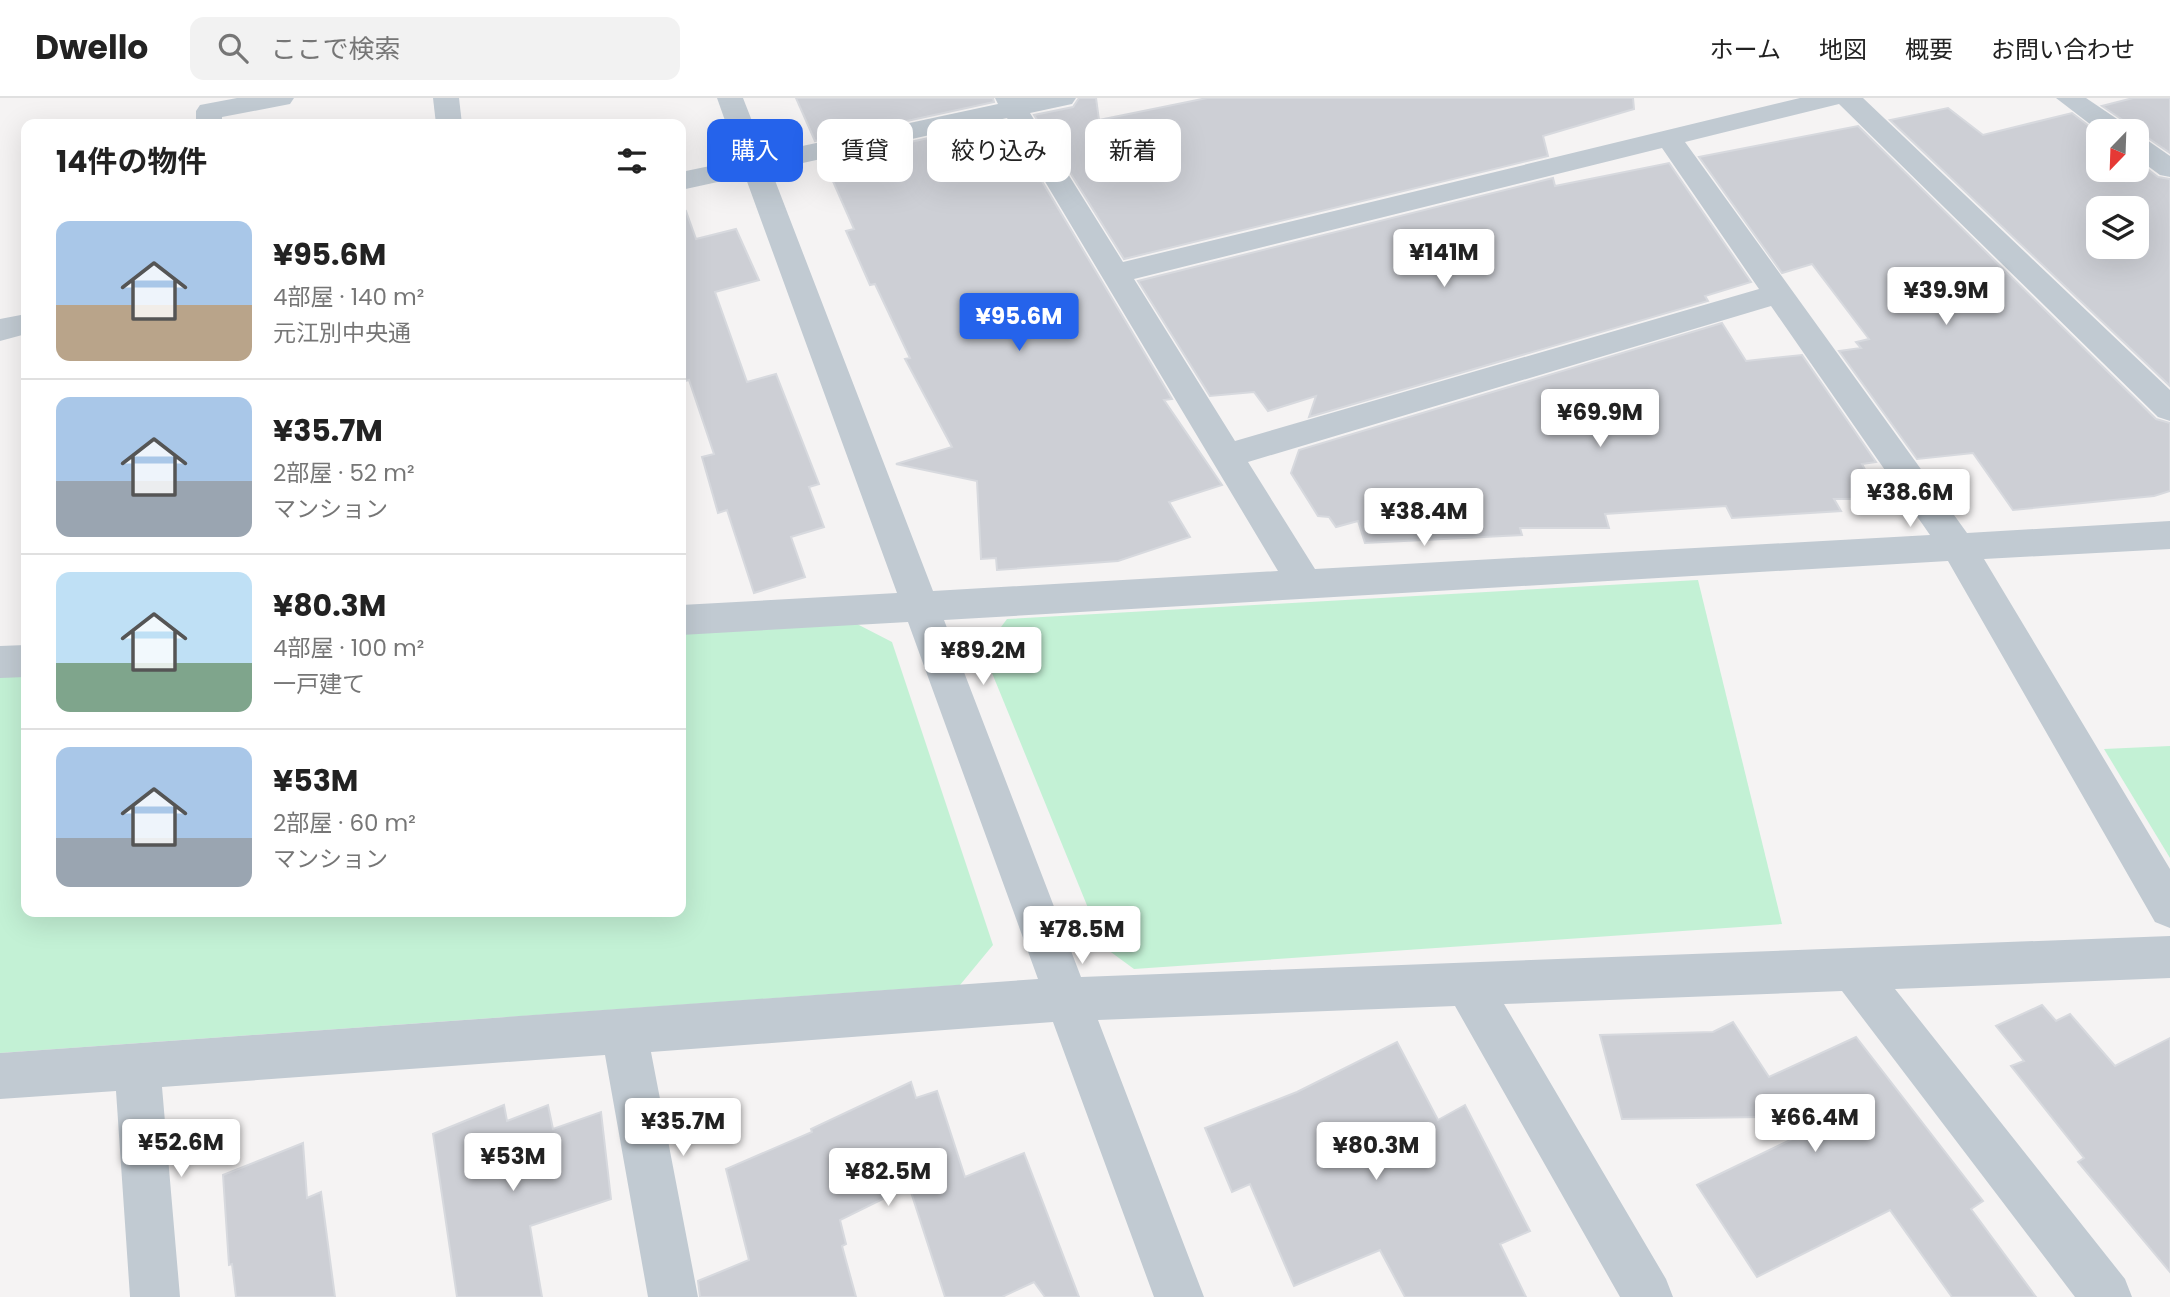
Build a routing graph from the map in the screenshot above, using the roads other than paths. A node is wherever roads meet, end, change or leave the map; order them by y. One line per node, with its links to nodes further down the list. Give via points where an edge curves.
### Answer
1 (281, 98): 9 (street, via 209,111)
2 (446, 98): 10 (street)
3 (730, 98): 11 (street)
4 (1063, 98): 8 (street)
5 (1832, 98): 13 (street)
6 (1848, 98): 24 (street)
7 (2069, 98): 12 (street)
8 (1011, 103): 14 (street); 20 (street)
9 (209, 119)
10 (448, 119)
11 (738, 119)
12 (2099, 119)
13 (1668, 138): 20 (street); 21 (street)
14 (803, 154)
15 (2149, 154): 16 (street)
16 (2170, 169)
17 (707, 175): 18 (street)
18 (686, 180)
19 (762, 182): 29 (street)
20 (1116, 274): 25 (street)
21 (1776, 294): 25 (street); 27 (street)
22 (21, 325): 23 (street)
23 (0, 330)
24 (2170, 409)
25 (1226, 456): 28 (street)
26 (2170, 535): 27 (street)
27 (1958, 547): 28 (street); 33 (street)
28 (1304, 583): 29 (street)
29 (920, 604): 30 (street); 37 (street)
30 (686, 620)
31 (21, 661): 32 (street)
32 (0, 663)
33 (2170, 908)
34 (2170, 957): 35 (street)
35 (1852, 969): 36 (street); 45 (street)
36 (1467, 984): 37 (street); 44 (street)
37 (1068, 999): 38 (street); 43 (street)
38 (624, 1031): 39 (street); 42 (street)
39 (137, 1066): 40 (street); 41 (street)
40 (0, 1076)
41 (155, 1297)
42 (673, 1297)
43 (1179, 1297)
44 (1648, 1297)
45 (2106, 1297)

